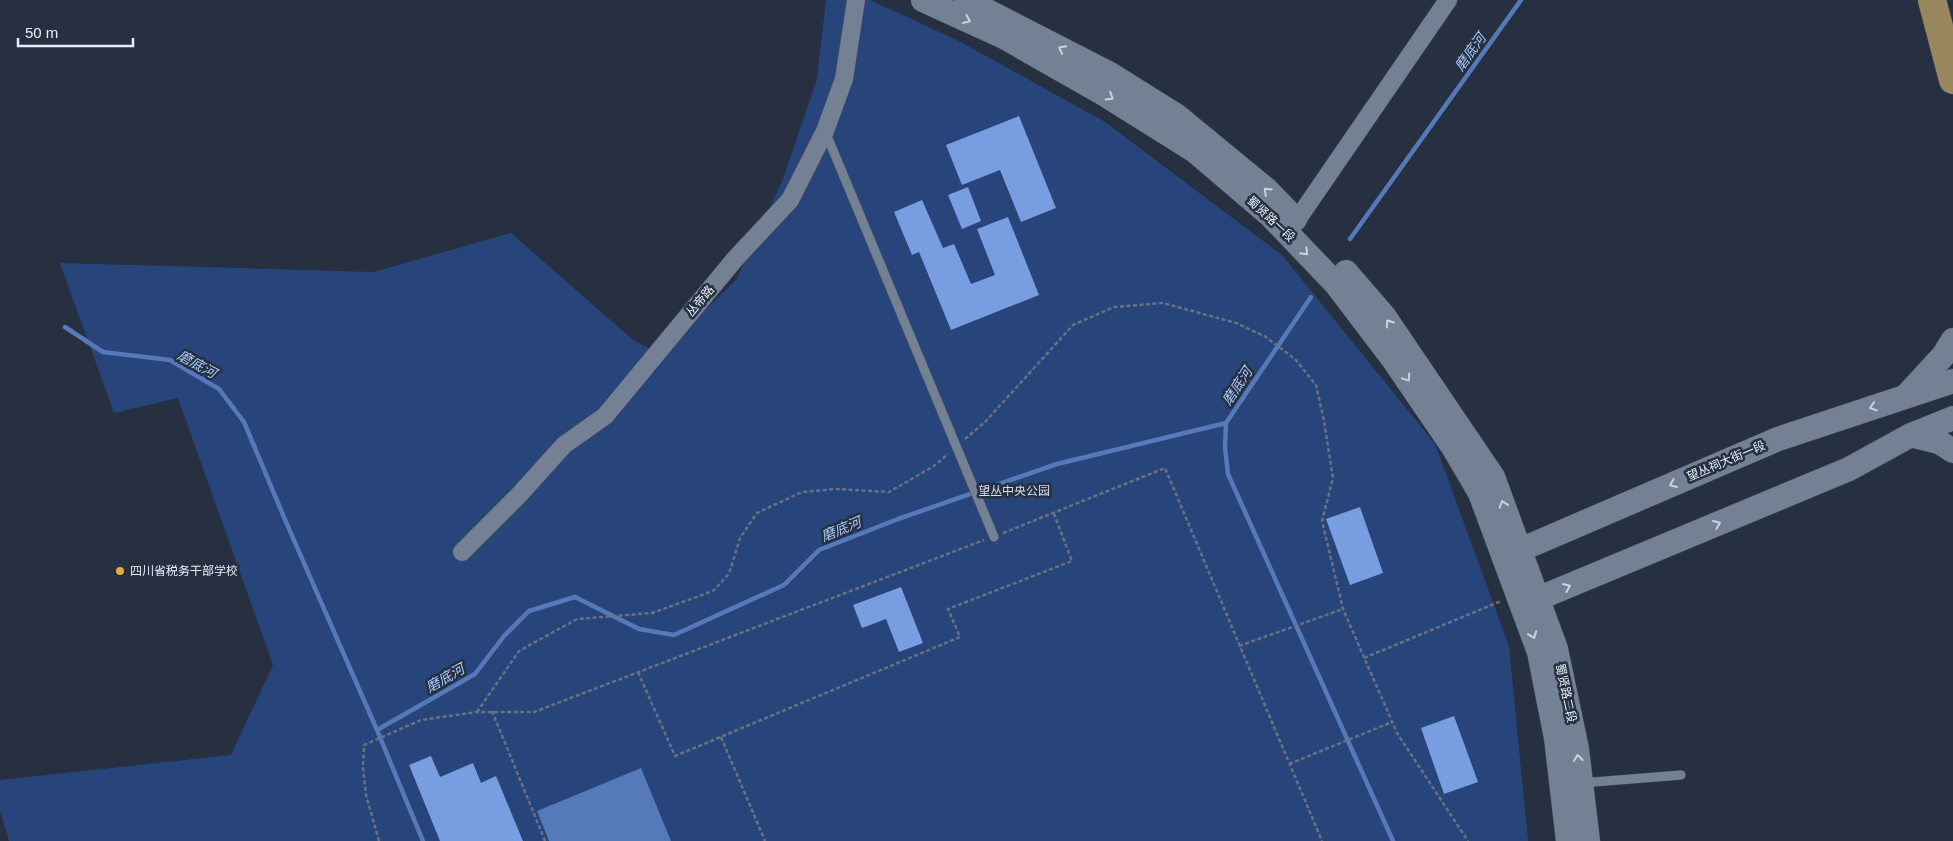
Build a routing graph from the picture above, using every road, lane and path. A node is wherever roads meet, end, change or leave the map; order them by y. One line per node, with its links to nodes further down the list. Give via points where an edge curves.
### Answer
1 (856, 0): 7 (street, 丛帝路, via 844,79)
2 (923, 0): 20 (street, 蜀贤路一段, one-way to 20, via 1004,37 1104,94 1195,151 1270,215 1336,284 1393,359 1453,447)
3 (966, 0): 8 (street, 蜀贤路一段, one-way to 3, via 1267,190 1177,116 1110,74)
4 (1448, 0): 8 (street)
5 (1932, 0): 6 (main road)
6 (1953, 80)
7 (825, 131): 18 (lane); 19 (street, 丛帝路, via 790,200 735,259 605,416 564,445)
8 (1297, 220): 20 (street, 蜀贤路一段, one-way to 8, via 1493,477 1384,316)
9 (1953, 340): 11 (street, via 1943,356)
10 (1953, 381): 11 (street, 望丛祠大街一段)
11 (1905, 397): 20 (street, 望丛祠大街一段, one-way to 20, via 1778,439)
12 (1953, 418): 13 (street)
13 (1911, 435): 16 (street, via 1938,442); 21 (street, one-way to 13, via 1849,469)
14 (960, 444): 22 (path, via 985,422 1073,325 1114,307 1163,303 1236,322 1266,337 1296,360 1316,385 1333,478 1322,521)
15 (954, 449): 27 (path, via 934,466 890,492 836,489 802,492 757,512 740,538 729,574 713,591 652,613 577,619 519,651)
16 (1953, 451)
17 (1054, 514): 18 (path); 23 (path, via 1165,468); 29 (path, via 1072,562 948,609 960,637)
18 (994, 537): 25 (path)
19 (462, 552)
20 (1511, 553): 21 (street, 蜀贤路二段)
21 (1525, 599): 24 (path); 32 (street, 蜀贤路二段, one-way to 21, via 1556,649); 38 (street, 蜀贤路二段, one-way to 38, via 1556,738)
22 (1343, 609): 23 (path); 24 (path)
23 (1239, 646): 30 (path)
24 (1364, 658): 28 (path)
25 (638, 672): 26 (path, via 534,712); 29 (path, via 675,756)
26 (492, 711): 27 (path); 34 (path)
27 (477, 712): 33 (path, via 421,720 364,745 366,795)
28 (1392, 722): 30 (path); 37 (path)
29 (722, 736): 35 (path)
30 (1289, 764): 36 (path)
31 (1681, 775): 32 (lane)
32 (1581, 783): 39 (street, 蜀贤路二段)
33 (379, 841)
34 (544, 841)
35 (765, 841)
36 (1322, 841)
37 (1468, 841)
38 (1568, 841)
39 (1588, 841)

